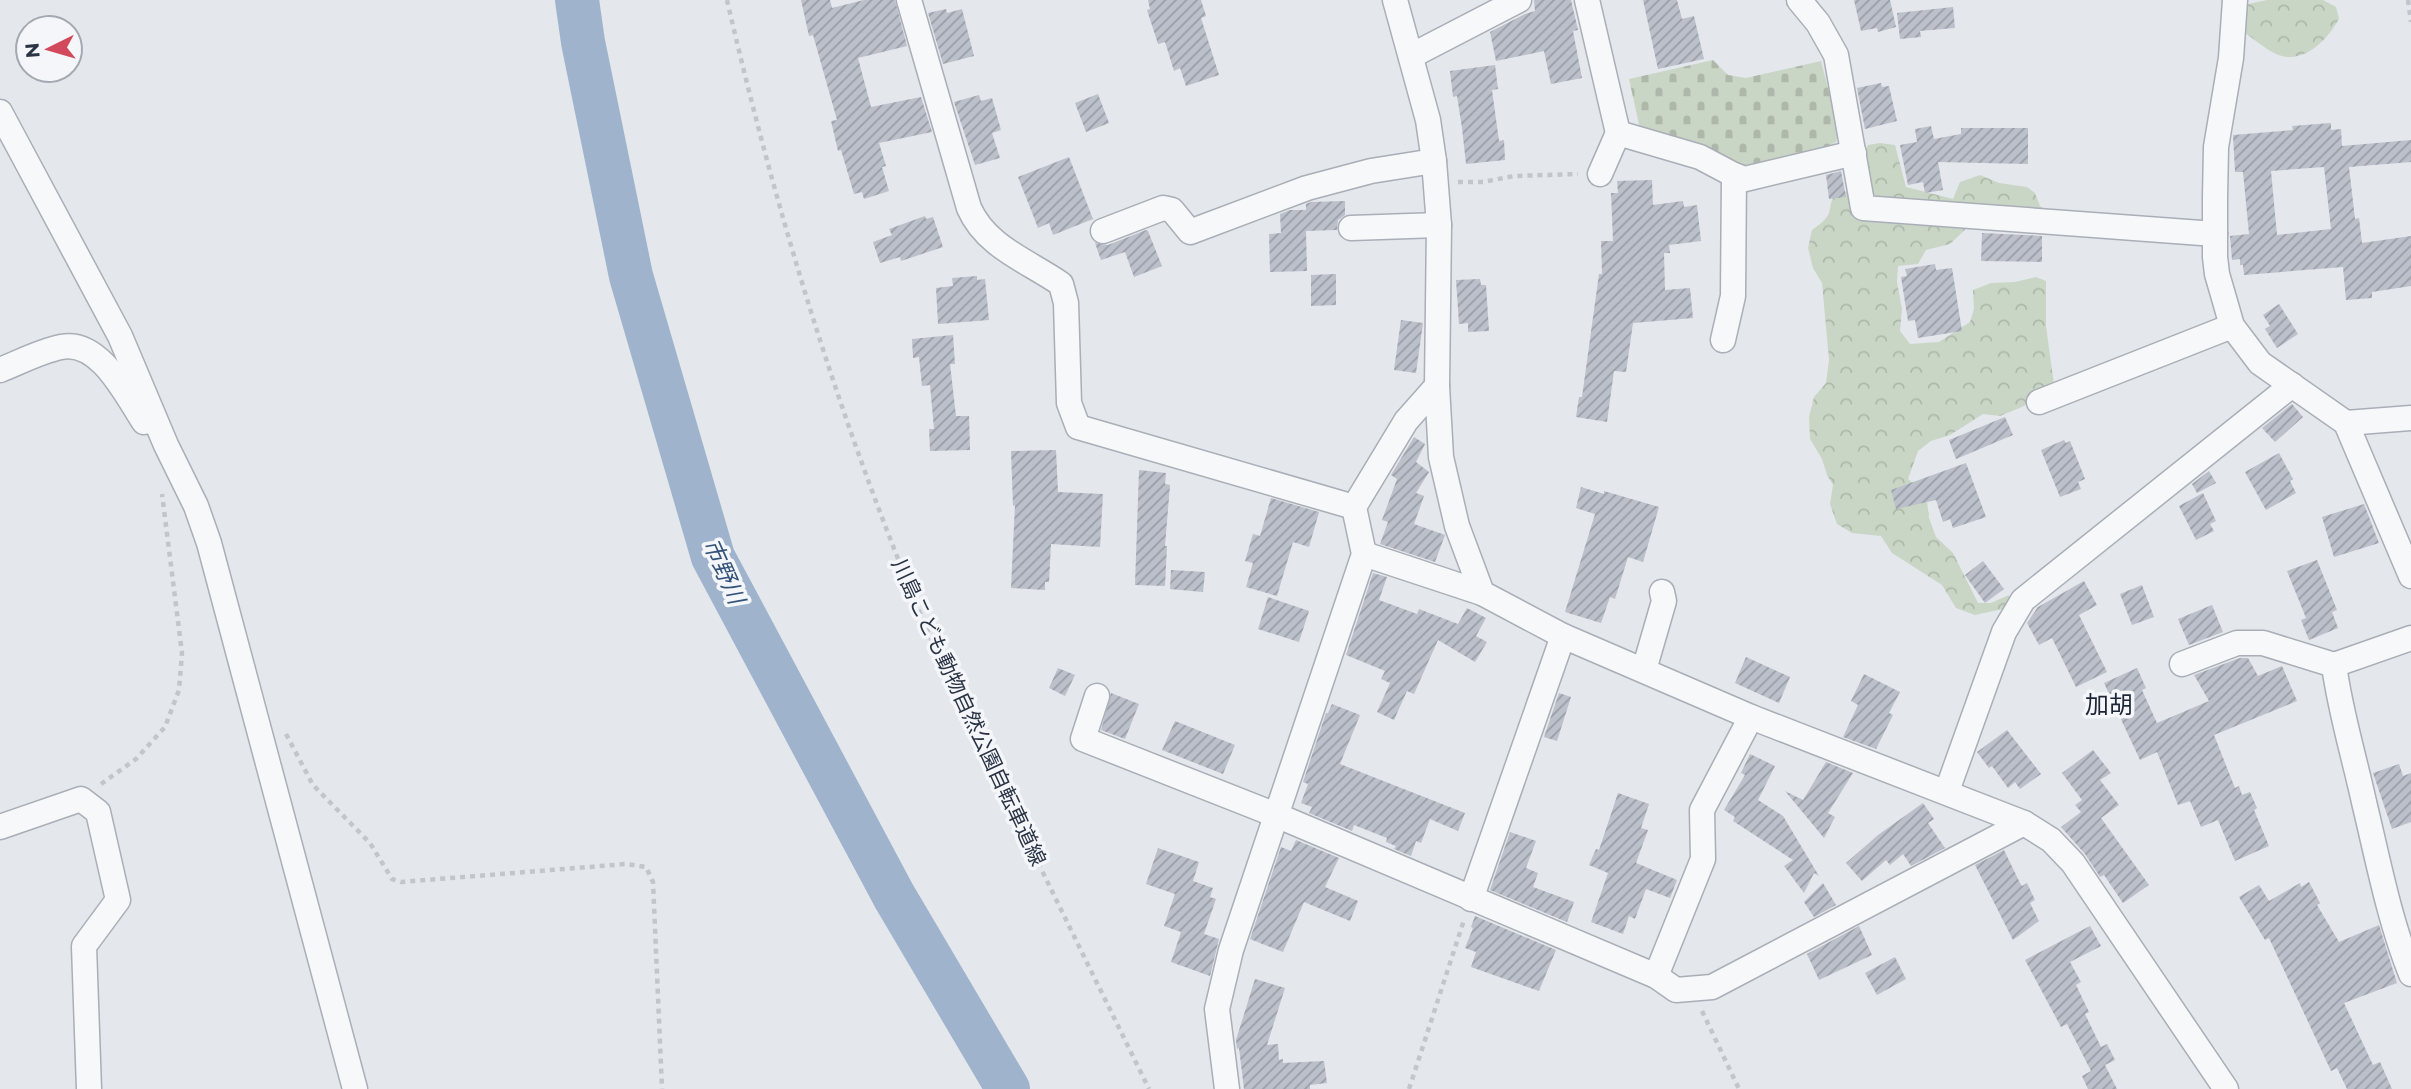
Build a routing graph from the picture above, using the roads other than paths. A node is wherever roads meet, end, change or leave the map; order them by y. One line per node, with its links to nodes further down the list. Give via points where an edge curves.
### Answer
1 (909, 0): 27 (street, via 976,223 1002,248 1061,284 1066,303 1069,403 1078,427)
2 (1395, 0): 7 (street)
3 (1519, 0): 7 (street)
4 (1587, 0): 9 (street)
5 (1799, 0): 10 (street, via 1836,55)
6 (2235, 0): 17 (street, via 2216,147)
7 (1411, 56): 11 (street, via 1429,120)
8 (0, 112): 26 (street, via 120,336)
9 (1618, 133): 12 (street); 13 (street, via 1700,157)
10 (1854, 153): 13 (street, via 1745,178); 17 (street, via 1863,208)
11 (1434, 171): 14 (street); 16 (street, via 1371,170 1307,188 1190,232 1172,210 1163,208)
12 (1600, 174)
13 (1734, 175): 19 (street, via 1732,296)
14 (1439, 225): 15 (street); 22 (street)
15 (1351, 228)
16 (1103, 231)
17 (2215, 234): 18 (street, via 2217,274)
18 (2232, 326): 21 (street, via 2260,363); 23 (street)
19 (1723, 340)
20 (0, 370): 26 (street, via 62,347 93,353 157,440)
21 (2292, 385): 25 (street); 39 (street, via 2023,600 2004,632)
22 (1437, 386): 27 (street, via 1406,421); 31 (street, via 1441,457 1457,526)
23 (2039, 402)
24 (2411, 418): 25 (street)
25 (2346, 424): 29 (street)
26 (166, 445): 47 (street, via 209,543)
27 (1354, 507): 28 (street)
28 (1364, 554): 31 (street); 40 (street)
29 (2411, 576)
30 (1662, 592): 36 (street, via 1664,600)
31 (1482, 593): 32 (street)
32 (1563, 636): 36 (street); 43 (street)
33 (2411, 638): 35 (street)
34 (2182, 663): 35 (street, via 2237,643 2263,643)
35 (2334, 665): 44 (street, via 2378,861)
36 (1644, 670): 38 (street)
37 (1097, 696): 40 (street, via 1083,738)
38 (1751, 717): 39 (street); 45 (street, via 1702,810 1703,859)
39 (1947, 791): 41 (street)
40 (1276, 815): 43 (street); 48 (street, via 1231,950 1217,1009)
41 (2024, 823): 45 (street, via 1712,988 1676,990); 49 (street, via 2051,840 2073,863)
42 (0, 828): 46 (street, via 80,799 98,812 118,900 85,946)
43 (1471, 899): 45 (street)
44 (2411, 974)
45 (1656, 976)
46 (89, 1089)
47 (355, 1089)
48 (1227, 1089)
49 (2226, 1089)

